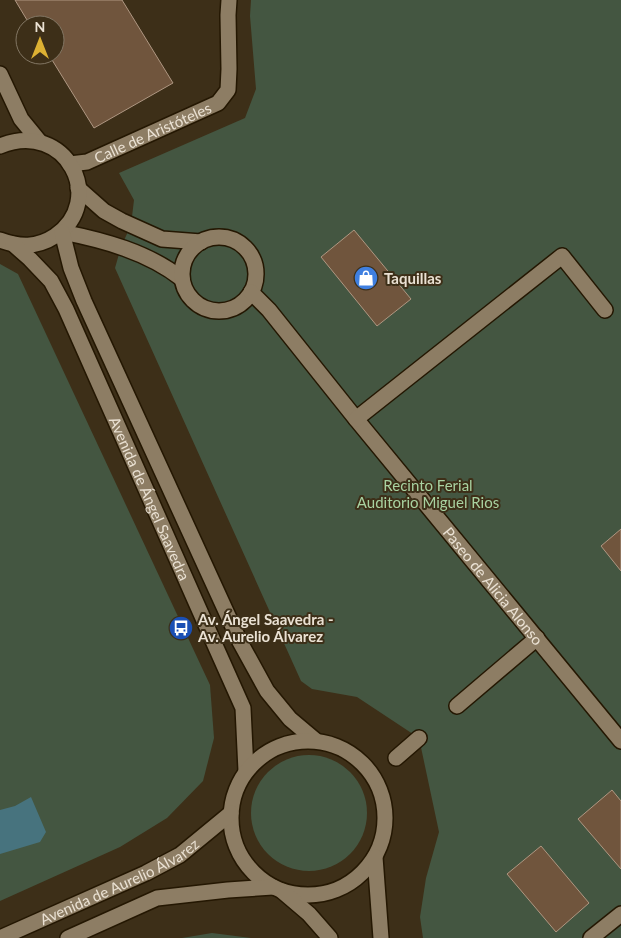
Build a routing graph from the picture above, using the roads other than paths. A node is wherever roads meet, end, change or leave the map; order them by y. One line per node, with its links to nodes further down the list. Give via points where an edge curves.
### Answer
1 (229, 0): 5 (street, Calle de Aristóteles, via 228,90 218,103 87,162)
2 (0, 74): 3 (street, via 21,119)
3 (39, 141): 4 (street, via 25,139); 5 (street, via 62,154)
4 (0, 146)
5 (70, 164): 6 (street)
6 (78, 188): 7 (street, via 72,219); 9 (street, via 104,211 122,221 162,238)
7 (62, 232): 8 (street, via 30,246); 10 (street, via 112,244 160,264); 17 (street, Avenida de Ángel Saavedra, via 84,301 240,642 267,691 290,719)
8 (6, 242): 20 (street, Avenida de Ángel Saavedra, via 30,259 51,281 66,309 243,708)
9 (201, 242): 10 (street, via 186,258); 11 (street, via 224,238 245,248 256,269)
10 (182, 279): 11 (street, via 192,299 212,310 234,308)
11 (251, 292): 13 (street, Paseo de Alicia Alonso)
12 (605, 310): 13 (street, via 562,256)
13 (356, 419): 14 (street, Paseo de Alicia Alonso)
14 (537, 638): 15 (street); 18 (street, Paseo de Alicia Alonso)
15 (457, 706)
16 (419, 738): 19 (street)
17 (316, 740): 20 (street, via 277,746); 22 (street, via 338,746 359,758 374,776 383,795 386,816 384,838)
18 (621, 741)
19 (396, 758)
20 (246, 771): 21 (street, via 233,798)
21 (231, 812): 23 (street, via 231,826 238,850 247,865); 25 (street, Avenida de Aurelio Álvarez, via 180,855)
22 (375, 857): 23 (street, via 350,883 334,890 299,894); 28 (street)
23 (277, 888): 26 (street, Avenida de Aurelio Álvarez, via 157,898); 27 (street, via 309,914)
24 (621, 914): 29 (street)
25 (0, 938)
26 (68, 938)
27 (330, 938)
28 (381, 938)
29 (591, 938)

